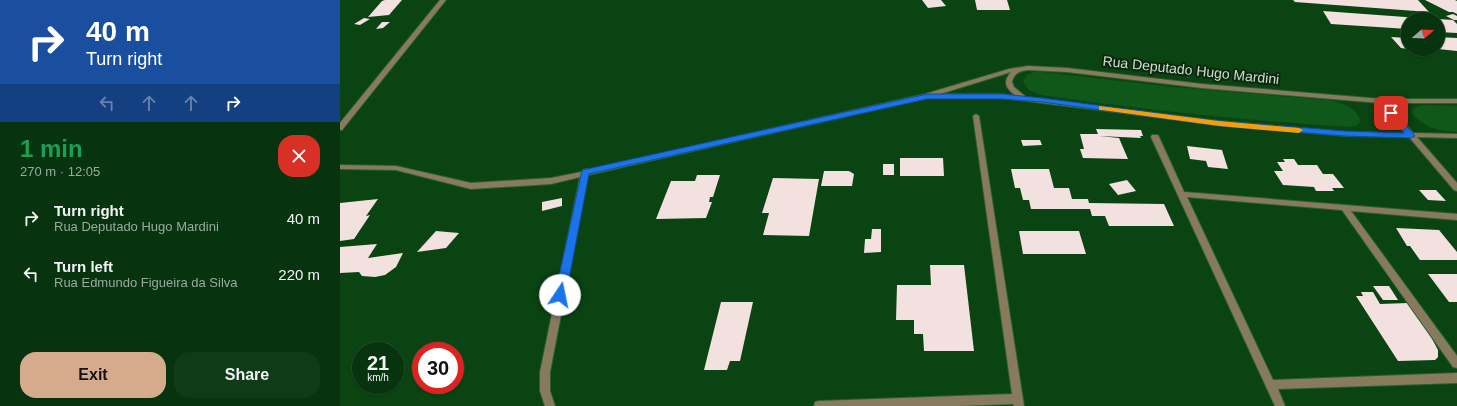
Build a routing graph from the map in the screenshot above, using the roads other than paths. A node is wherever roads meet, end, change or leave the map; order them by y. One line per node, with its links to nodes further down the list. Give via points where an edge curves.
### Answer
1 (443, 0): 8 (street)
2 (1020, 69): 3 (street, Rua Deputado Hugo Mardini); 4 (street, via 1010,75 1008,84 1015,93); 5 (street, Rua Deputado Hugo Mardini, via 1043,67 1202,86)
3 (927, 96): 4 (street, Rua Deputado Hugo Mardini, via 1002,96); 13 (street, Rua Deputado Hugo Mardini)
4 (1027, 99): 9 (street, Rua Deputado Hugo Mardini, via 1219,124 1345,134)
5 (1382, 101): 6 (street, Rua Deputado Hugo Mardini); 9 (street)
6 (1457, 101)
7 (976, 116): 21 (street)
8 (340, 128)
9 (1411, 136): 10 (street, Rua Deputado Hugo Mardini); 14 (street)
10 (1457, 136)
11 (1155, 137): 15 (street)
12 (340, 167): 13 (street, Rua Deputado Hugo Mardini, via 396,168 471,186 551,181)
13 (585, 172): 22 (street, via 545,372 545,391)
14 (1457, 188)
15 (1181, 194): 16 (street); 20 (street)
16 (1344, 207): 17 (street); 18 (street)
17 (1457, 217)
18 (1457, 364)
19 (1457, 378): 20 (street)
20 (1270, 384): 24 (street)
21 (1018, 403): 23 (street)
22 (550, 406)
23 (819, 406)
24 (1280, 406)

